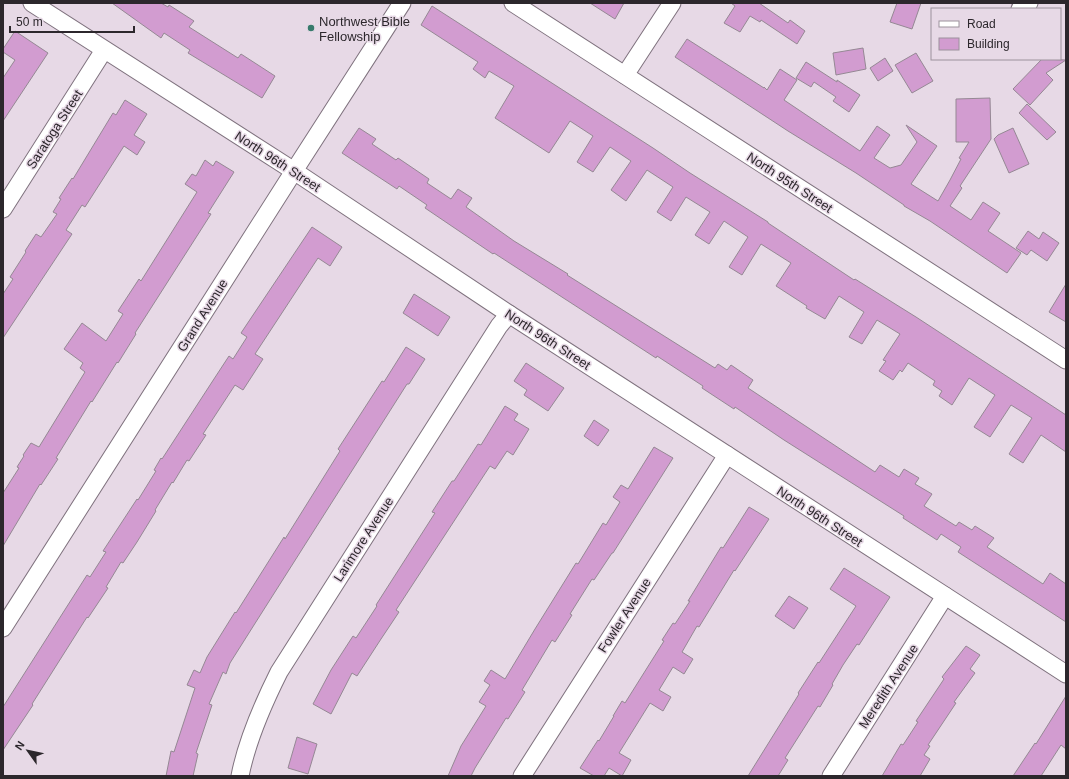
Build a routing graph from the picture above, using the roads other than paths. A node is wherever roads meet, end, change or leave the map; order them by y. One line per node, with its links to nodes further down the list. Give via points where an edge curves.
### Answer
1 (32, 3): 5 (street, North 96th Street)
2 (402, 3): 7 (street, Grand Avenue)
3 (513, 3): 6 (street, North 95th Street)
4 (672, 3): 6 (street)
5 (104, 50): 7 (street, North 96th Street); 8 (street, Saratoga Street)
6 (625, 75): 10 (street, North 95th Street)
7 (294, 171): 9 (street, North 96th Street); 13 (street, Grand Avenue)
8 (3, 209)
9 (509, 314): 11 (street, North 96th Street); 15 (street, Larimore Avenue, via 279,672 265,700 247,748)
10 (1066, 360)
11 (727, 455): 12 (street, North 96th Street); 16 (street, Fowler Avenue)
12 (946, 596): 14 (street, North 96th Street); 17 (street, Meredith Avenue)
13 (3, 628)
14 (1066, 674)
15 (240, 776)
16 (522, 776)
17 (831, 776)

